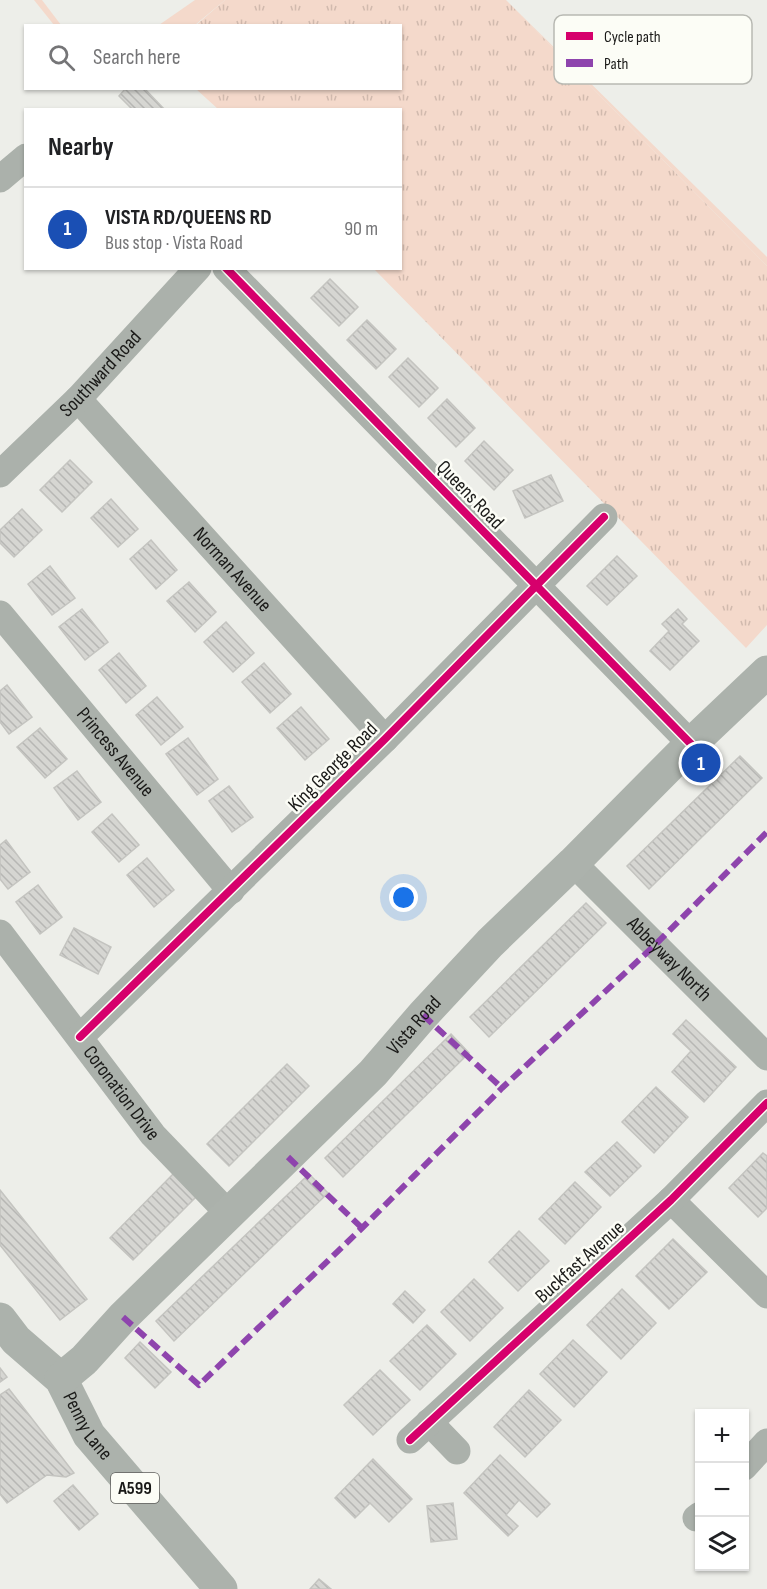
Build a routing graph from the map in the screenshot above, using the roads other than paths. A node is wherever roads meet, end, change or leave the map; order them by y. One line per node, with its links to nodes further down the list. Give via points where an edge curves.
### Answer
1 (24, 159): 2 (street)
2 (0, 180)
3 (196, 270): 5 (street, Southward Road)
4 (228, 270): 8 (street, Queens Road)
5 (78, 399): 6 (street, Southward Road); 11 (street, Norman Avenue)
6 (0, 474)
7 (604, 517): 8 (street, King George Road)
8 (535, 585): 11 (street, King George Road); 12 (street, Queens Road)
9 (0, 614): 14 (street, Princess Avenue)
10 (767, 672): 12 (main road, Vista Road)
11 (385, 739): 14 (street, King George Road)
12 (691, 744): 13 (main road, Vista Road)
13 (573, 863): 17 (street, Abbeyway North); 20 (main road, Vista Road, via 490,943 374,1073)
14 (231, 891): 16 (street, King George Road)
15 (0, 933): 16 (street, Coronation Drive)
16 (80, 1037): 20 (street, Coronation Drive, via 153,1135)
17 (767, 1057)
18 (767, 1103): 19 (street, Buckfast Avenue)
19 (671, 1200): 21 (street); 25 (street, Buckfast Avenue, via 419,1431)
20 (230, 1215): 23 (main road, Vista Road)
21 (767, 1295)
22 (0, 1319): 23 (main road, Penny Lane / A599, via 16,1340)
23 (61, 1379): 27 (main road, Penny Lane / A599, via 89,1435)
24 (767, 1442): 26 (street)
25 (457, 1451)
26 (748, 1463)
27 (222, 1589)

